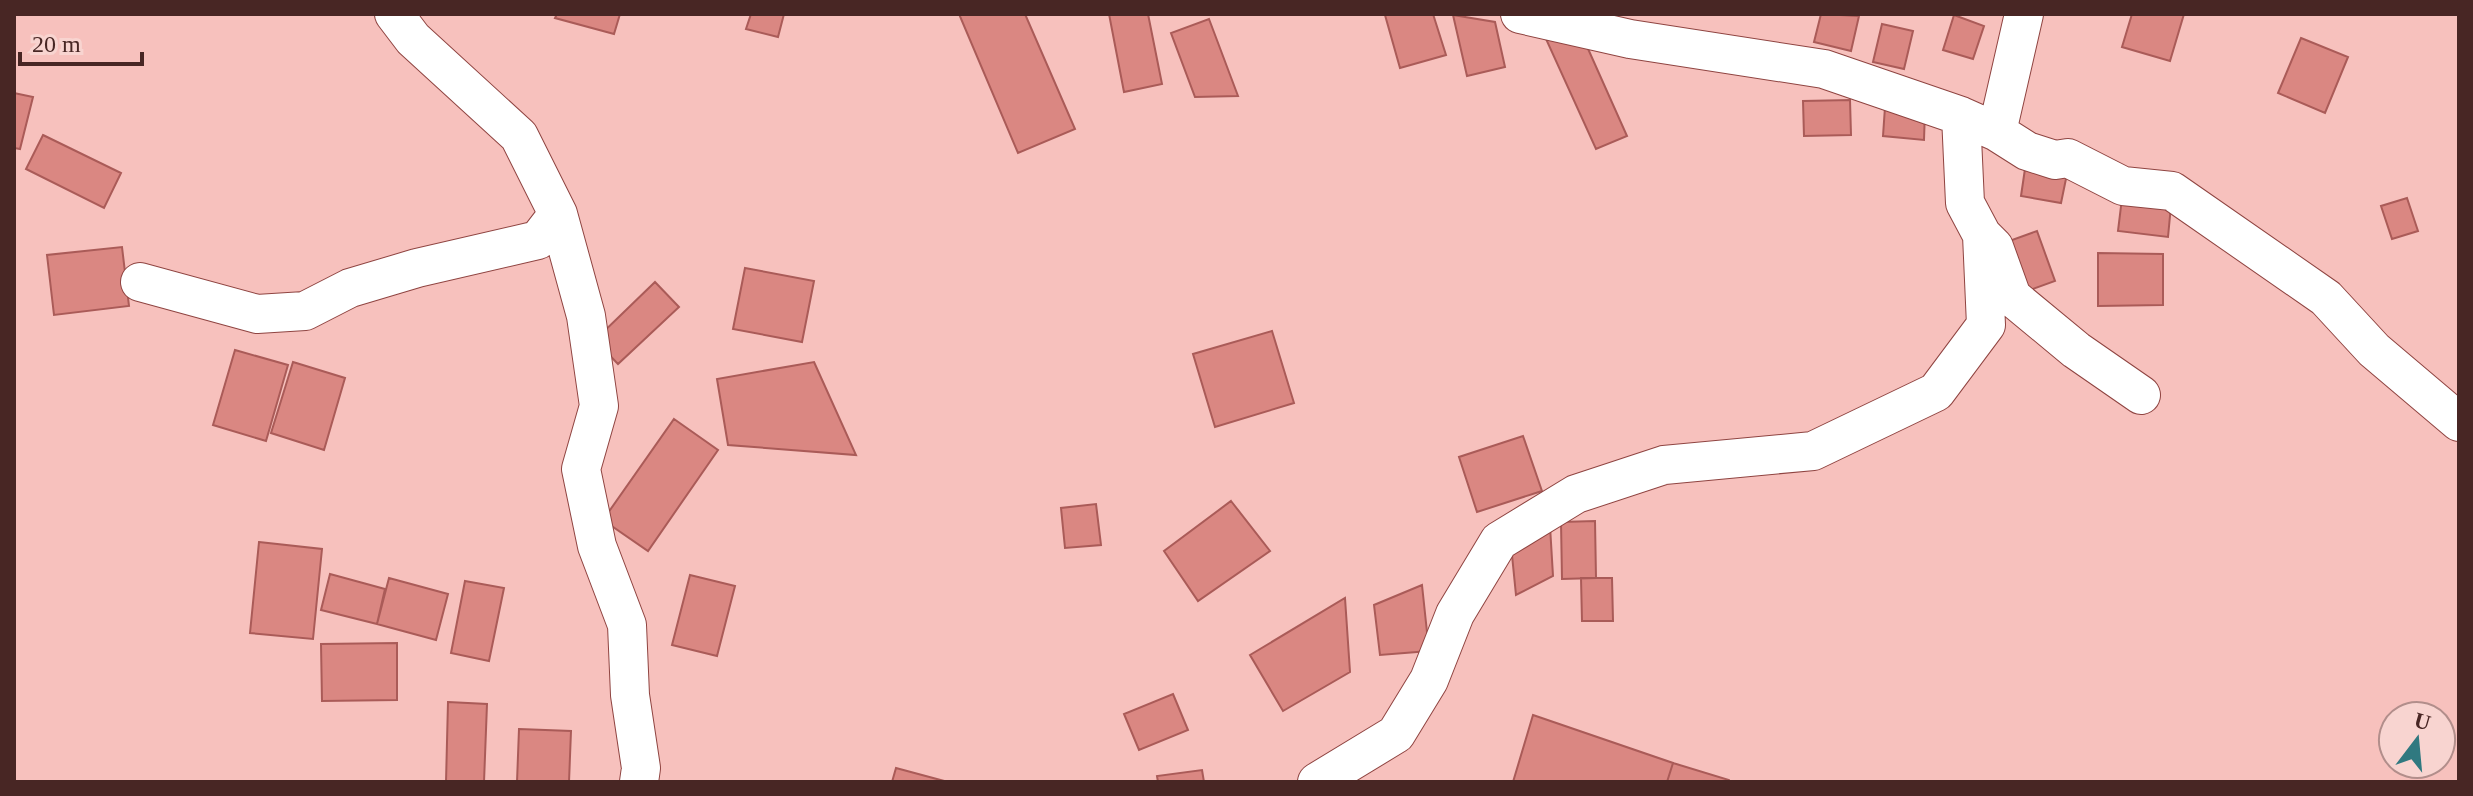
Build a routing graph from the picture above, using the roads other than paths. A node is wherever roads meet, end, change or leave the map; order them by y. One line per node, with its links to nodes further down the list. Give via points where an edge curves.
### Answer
1 (394, 14): 6 (street, via 413,39 519,136)
2 (1520, 14): 4 (street, via 1630,39 1824,69)
3 (2024, 14): 5 (street)
4 (1961, 116): 5 (street); 7 (street, via 1965,203)
5 (1997, 132): 10 (street, via 2027,151 2055,160 2068,158 2123,186 2172,191 2326,298 2374,350)
6 (558, 214): 8 (street, via 538,240 350,288 305,311 257,314); 11 (street, via 586,316 599,406 581,469 597,546 627,625)
7 (1982, 235): 9 (street, via 1994,247 2012,297); 12 (street, via 1986,325 1936,392 1813,451 1664,465 1576,494 1499,541 1455,614 1429,680 1396,734)
8 (140, 282)
9 (2141, 395)
10 (2459, 422)
11 (639, 782)
12 (1317, 782)

